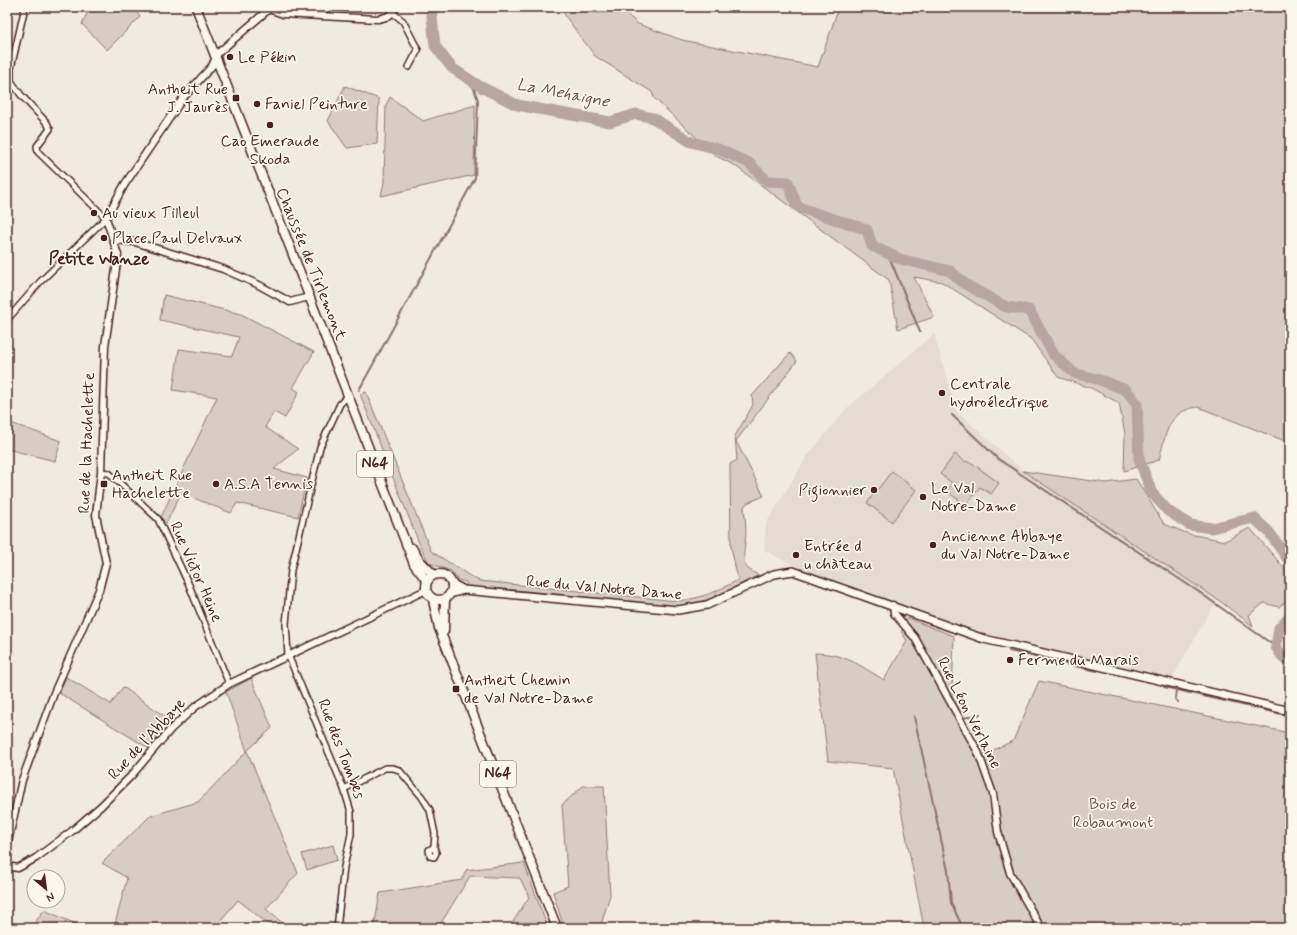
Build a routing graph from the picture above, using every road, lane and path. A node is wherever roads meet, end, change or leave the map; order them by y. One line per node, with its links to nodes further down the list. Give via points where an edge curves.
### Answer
1 (25, 7): 7 (street, via 11,68 11,81 50,129 37,146 38,152)
2 (196, 7): 5 (main road, Chaussée de Tirlemont / N64)
3 (269, 8): 4 (street, via 283,14 378,19); 5 (street, via 218,53)
4 (394, 10): 6 (street, via 403,21 418,50)
5 (216, 58): 7 (street, via 212,66 183,98 125,184); 9 (main road, Chaussée de Tirlemont / N64)
6 (409, 67)
7 (106, 218): 8 (street, Rue de la Hachelette); 10 (street, via 40,282)
8 (114, 240): 9 (street, via 135,242 223,269 290,302); 12 (street, Rue de la Hachelette, via 118,255 105,346)
9 (309, 297): 11 (main road, Chaussée de Tirlemont / N64)
10 (7, 320)
11 (348, 396): 13 (main road, Chaussée de Tirlemont / N64); 23 (street, Rue des Tombes, via 340,404 320,446 310,485 291,570 286,624)
12 (101, 472): 24 (street, Rue Victor Heine, via 109,473 158,519 189,585); 27 (street, Rue de la Hachelette, via 96,515 106,563 99,590 54,693 22,780)
13 (402, 531): 14 (main road, Chaussée de Tirlemont / N64, via 419,560); 15 (main road, Chaussée de Tirlemont / N64, via 414,564)
14 (434, 575): 15 (main road); 16 (main road, Chaussée de Tirlemont / N64, via 445,575)
15 (427, 581): 17 (main road)
16 (451, 583): 18 (main road, Rue du Val Notre Dame); 19 (main road, N64)
17 (426, 590): 20 (main road, N64); 23 (street, Rue de l'Abbaye)
18 (464, 590): 19 (main road, Rue du Val Notre Dame); 21 (main road, Rue du Val Notre Dame, via 684,609 708,605 774,574 793,571)
19 (448, 596): 20 (main road); 22 (main road, N64, via 444,628)
20 (433, 600): 22 (main road, N64, via 439,628)
21 (893, 605): 25 (main road, Rue du Val Notre Dame, via 984,639); 32 (street, Rue Léon Verlaine, via 894,613 915,638 978,752 993,794 998,832 1010,873)
22 (446, 642): 31 (main road, N64)
23 (288, 655): 24 (street, Rue de l'Abbaye); 26 (street, Rue des Tombes)
24 (229, 684): 29 (street, Rue de l'Abbaye, via 190,711 126,781 72,831 18,868)
25 (1290, 711)
26 (344, 789): 28 (street, via 385,768 399,770 422,796 430,810 435,834); 30 (street, Rue des Tombes, via 351,812 351,834 344,867)
27 (7, 846)
28 (434, 847)
29 (7, 866)
30 (337, 928)
31 (557, 928)
32 (1041, 928)

